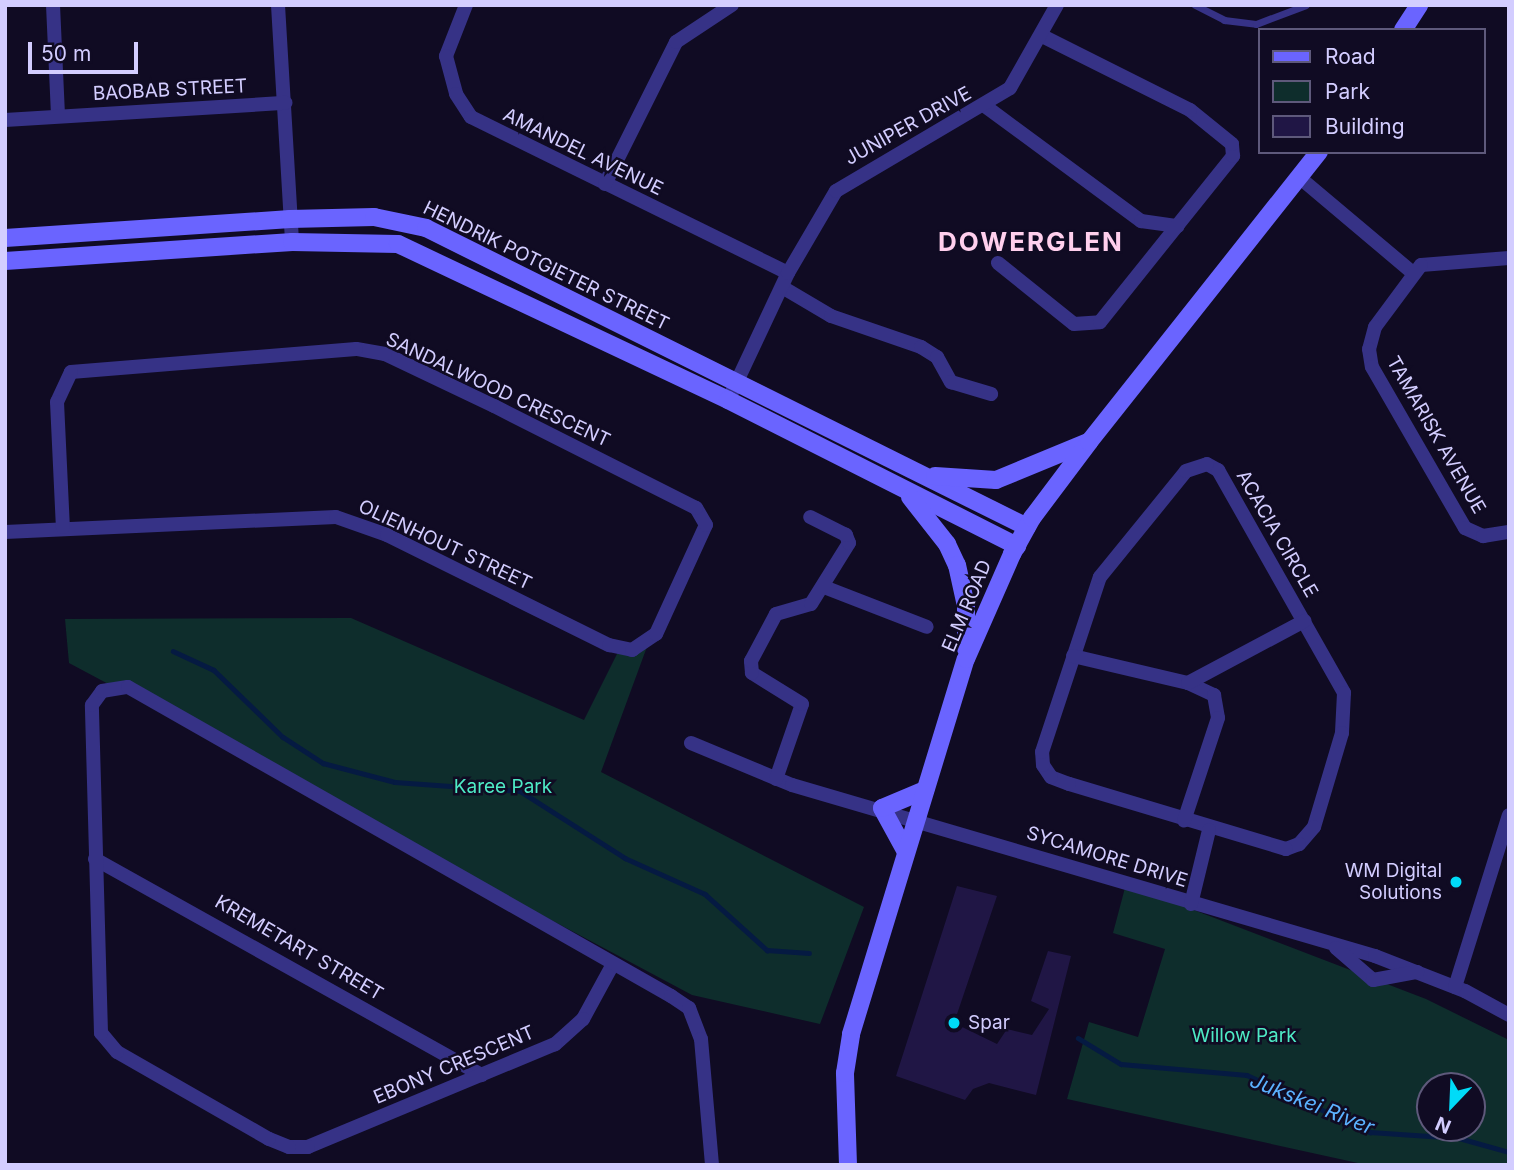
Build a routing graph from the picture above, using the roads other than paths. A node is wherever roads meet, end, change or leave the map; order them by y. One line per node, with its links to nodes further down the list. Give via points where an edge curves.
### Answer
1 (52, 5): 15 (street)
2 (278, 5): 13 (street)
3 (466, 5): 19 (street, AMANDEL AVENUE, via 446,55 466,113)
4 (732, 5): 19 (street, via 676,42)
5 (1057, 5): 12 (street, JUNIPER DRIVE)
6 (1195, 5): 7 (lane, via 1224,20 1256,24)
7 (1306, 5)
8 (1407, 5): 10 (street)
9 (1419, 5): 11 (street)
10 (1403, 28)
11 (1404, 28)
12 (1042, 36): 14 (street, JUNIPER DRIVE, via 1017,82); 22 (street, via 1190,110 1232,144 1230,166)
13 (285, 103): 15 (street, BAOBAB STREET); 20 (street)
14 (985, 106): 21 (street); 30 (street, JUNIPER DRIVE, via 849,180 826,205)
15 (58, 115): 16 (street, BAOBAB STREET)
16 (5, 120)
17 (1317, 154): 18 (street, ELM ROAD)
18 (1299, 177): 29 (street); 35 (street, ELM ROAD)
19 (605, 184): 30 (street, AMANDEL AVENUE)
20 (290, 219): 23 (street, HENDRIK POTGIETER STREET); 24 (street); 32 (street, HENDRIK POTGIETER STREET, via 374,218 426,228)
21 (1141, 221): 22 (street); 25 (street, via 1151,238)
22 (1178, 226): 25 (street)
23 (5, 238)
24 (292, 242): 27 (street); 34 (street, via 370,240 420,251)
25 (1151, 256): 28 (street, via 1092,325 1060,315)
26 (1509, 257): 29 (street, via 1434,261)
27 (5, 261)
28 (998, 263)
29 (1412, 272): 41 (street, TAMARISK AVENUE, via 1375,327 1370,358 1465,527 1482,536)
30 (788, 273): 31 (street, JUNIPER DRIVE)
31 (782, 288): 32 (street, JUNIPER DRIVE); 33 (street, via 831,316 921,347 937,357 951,382)
32 (737, 381): 34 (street, JUNIPER DRIVE); 36 (street, HENDRIK POTGIETER STREET)
33 (991, 394)
34 (728, 400): 37 (street)
35 (1090, 442): 36 (street, via 996,480 955,480); 40 (street, ELM ROAD)
36 (902, 466): 40 (street, HENDRIK POTGIETER STREET)
37 (902, 488): 43 (street); 49 (street, via 936,527 957,565 966,606)
38 (810, 517): 44 (street, via 848,538)
39 (63, 527): 42 (street, OLIENHOUT STREET); 47 (street, OLIENHOUT STREET, via 337,517 387,535 617,648 632,650); 47 (street, SANDALWOOD CRESCENT, via 57,402 71,372 318,351 374,351 494,406 702,514 706,525 702,541)
40 (1027, 527): 43 (street, ELM ROAD)
41 (1509, 531)
42 (5, 532)
43 (1017, 545): 49 (street, ELM ROAD)
44 (824, 587): 46 (street); 52 (street, via 806,609 776,614 750,666 759,679 802,704)
45 (1304, 621): 48 (street, ACACIA CIRCLE, via 1218,470 1207,464 1186,471 1100,578); 50 (street); 58 (street, ACACIA CIRCLE, via 1336,674 1346,715 1314,827 1299,844 1286,849)
46 (928, 627)
47 (648, 643)
48 (1073, 656): 50 (street); 57 (street, ACACIA CIRCLE, via 1042,752 1046,772)
49 (966, 659): 53 (street, ELM ROAD)
50 (1188, 682): 57 (street, via 1214,695 1219,718)
51 (691, 743): 52 (street, SYCAMORE DRIVE)
52 (776, 779): 54 (street, SYCAMORE DRIVE)
53 (925, 790): 54 (street); 56 (street, ELM ROAD)
54 (882, 808): 56 (street, SYCAMORE DRIVE); 59 (street)
55 (1509, 816): 65 (street)
56 (916, 817): 59 (street, ELM ROAD); 61 (street, SYCAMORE DRIVE)
57 (1185, 821): 58 (street, ACACIA CIRCLE)
58 (1209, 830): 61 (street)
59 (906, 852): 69 (street, ELM ROAD, via 851,1034 845,1073)
60 (95, 859): 63 (street, EBONY CRESCENT, via 89,718 102,691 122,686); 67 (street, KREMETART STREET); 67 (street, EBONY CRESCENT, via 101,1033 117,1052 269,1139 289,1147 308,1147)
61 (1191, 904): 62 (street, SYCAMORE DRIVE)
62 (1336, 948): 64 (street, SYCAMORE DRIVE); 64 (street, via 1373,980)
63 (613, 964): 67 (street, EBONY CRESCENT, via 568,1037); 68 (street, via 695,1016)
64 (1417, 972): 65 (street, SYCAMORE DRIVE)
65 (1455, 987): 66 (street, SYCAMORE DRIVE)
66 (1509, 1015)
67 (482, 1074)
68 (712, 1165)
69 (848, 1165)

